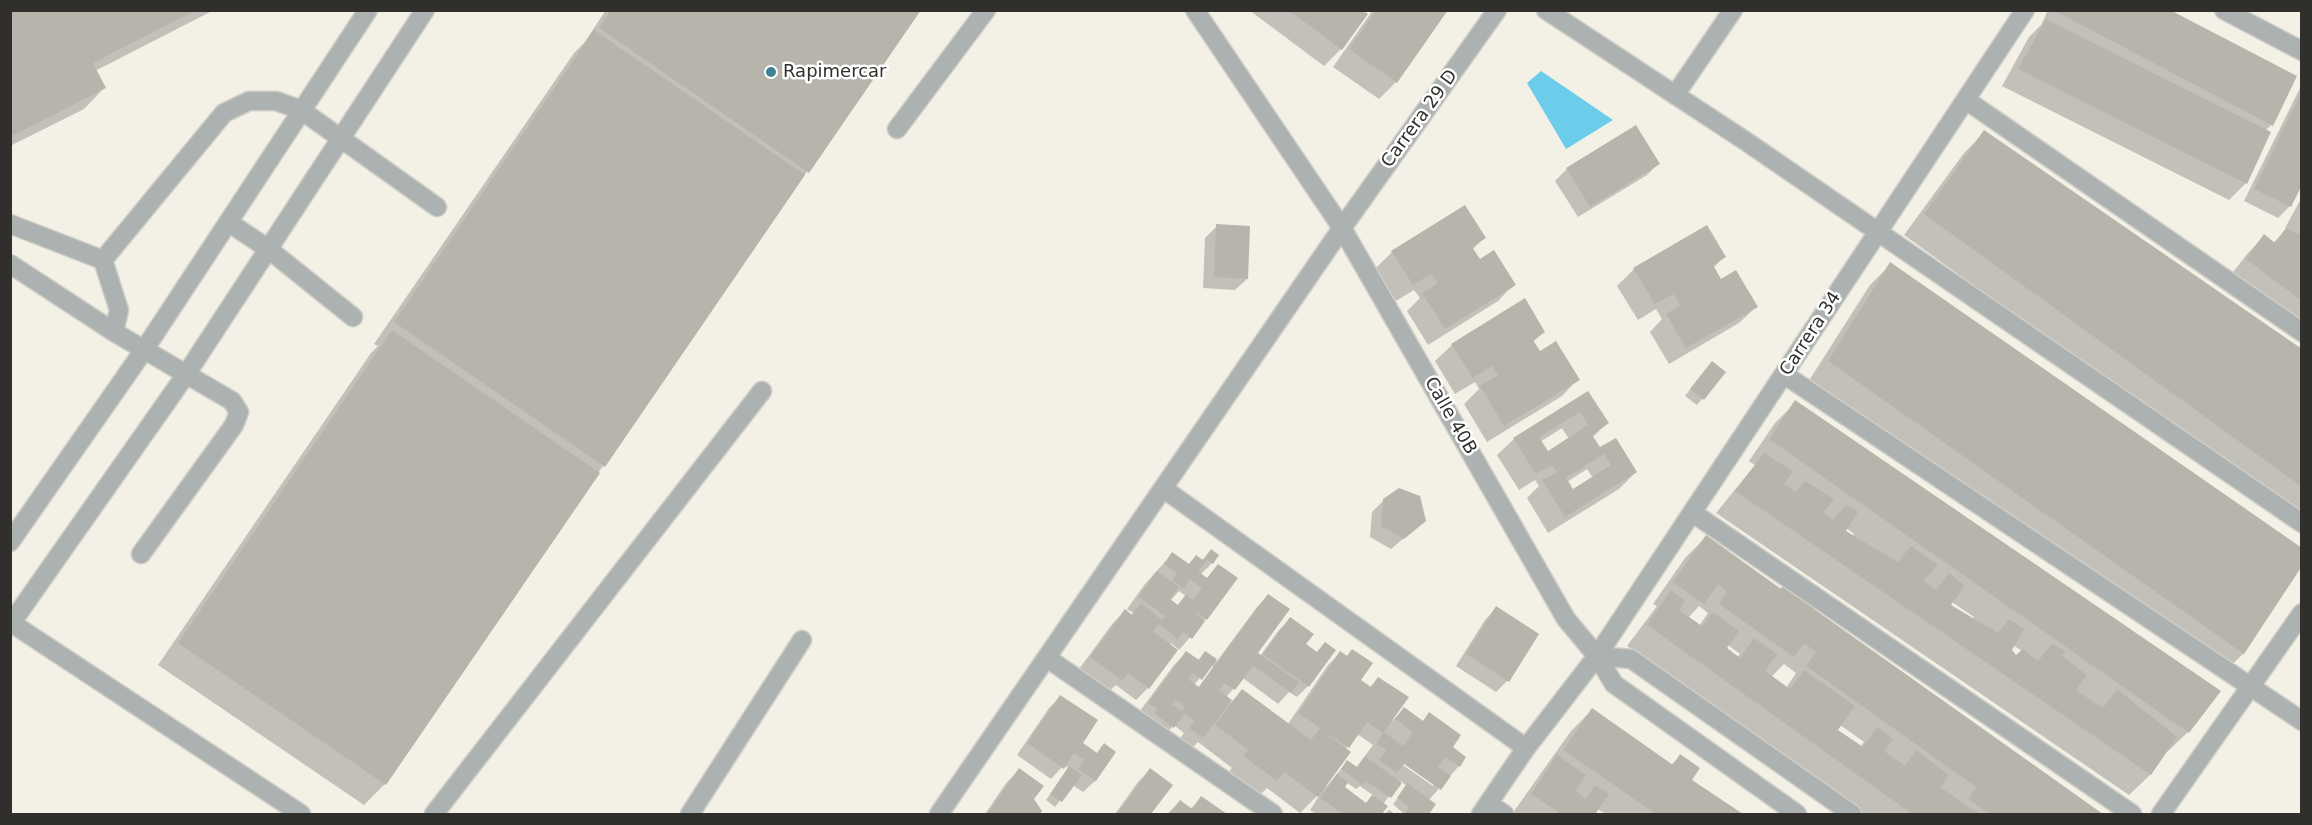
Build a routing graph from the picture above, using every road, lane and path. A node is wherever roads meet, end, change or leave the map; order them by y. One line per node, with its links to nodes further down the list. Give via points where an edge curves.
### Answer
1 (368, 10): 13 (street)
2 (425, 10): 15 (street)
3 (987, 10): 14 (street)
4 (1196, 10): 19 (street, Calle 40B)
5 (1497, 10): 19 (street, Carrera 29 D)
6 (1546, 10): 11 (street)
7 (1733, 10): 11 (street)
8 (2025, 10): 12 (street, Carrera 34)
9 (2224, 10): 10 (street)
10 (2301, 51)
11 (1675, 95): 20 (street)
12 (1966, 100): 20 (street, Carrera 34); 26 (street)
13 (301, 110): 15 (street); 17 (street); 22 (street, via 276,101 249,101 224,113)
14 (897, 129)
15 (341, 137): 16 (street); 21 (street)
16 (437, 207)
17 (228, 222): 21 (street); 27 (street)
18 (10, 224): 22 (street)
19 (1342, 228): 31 (street, Carrera 29 D); 39 (street, Calle 40B, via 1566,619)
20 (1878, 232): 29 (street, Carrera 34); 33 (street)
21 (267, 248): 24 (street); 28 (street)
22 (102, 260): 25 (street, via 119,310)
23 (10, 264): 25 (street)
24 (353, 316)
25 (114, 332): 27 (street)
26 (2301, 332)
27 (144, 350): 28 (street); 34 (street)
28 (187, 373): 35 (street, via 232,400 239,412 234,425); 37 (street)
29 (1785, 375): 32 (street, Carrera 34); 41 (street)
30 (762, 391): 46 (street)
31 (1164, 489): 40 (street, Carrera 29 D); 43 (street)
32 (1693, 513): 39 (street, Carrera 34); 53 (street)
33 (2301, 523)
34 (10, 542)
35 (141, 554)
36 (2301, 613): 41 (street)
37 (11, 624): 45 (street)
38 (802, 640): 47 (street)
39 (1597, 656): 43 (street); 51 (street, Calle 40B, via 1614,684); 52 (street, via 1631,659)
40 (1047, 658): 48 (street, Carrera 29 D); 49 (street)
41 (2251, 687): 42 (street); 54 (street)
42 (2301, 721)
43 (1526, 748): 44 (street)
44 (1485, 809): 50 (street)
45 (301, 814)
46 (434, 814)
47 (690, 814)
48 (939, 814)
49 (1273, 814)
50 (1504, 814)
51 (1797, 814)
52 (1852, 814)
53 (2132, 814)
54 (2161, 814)

